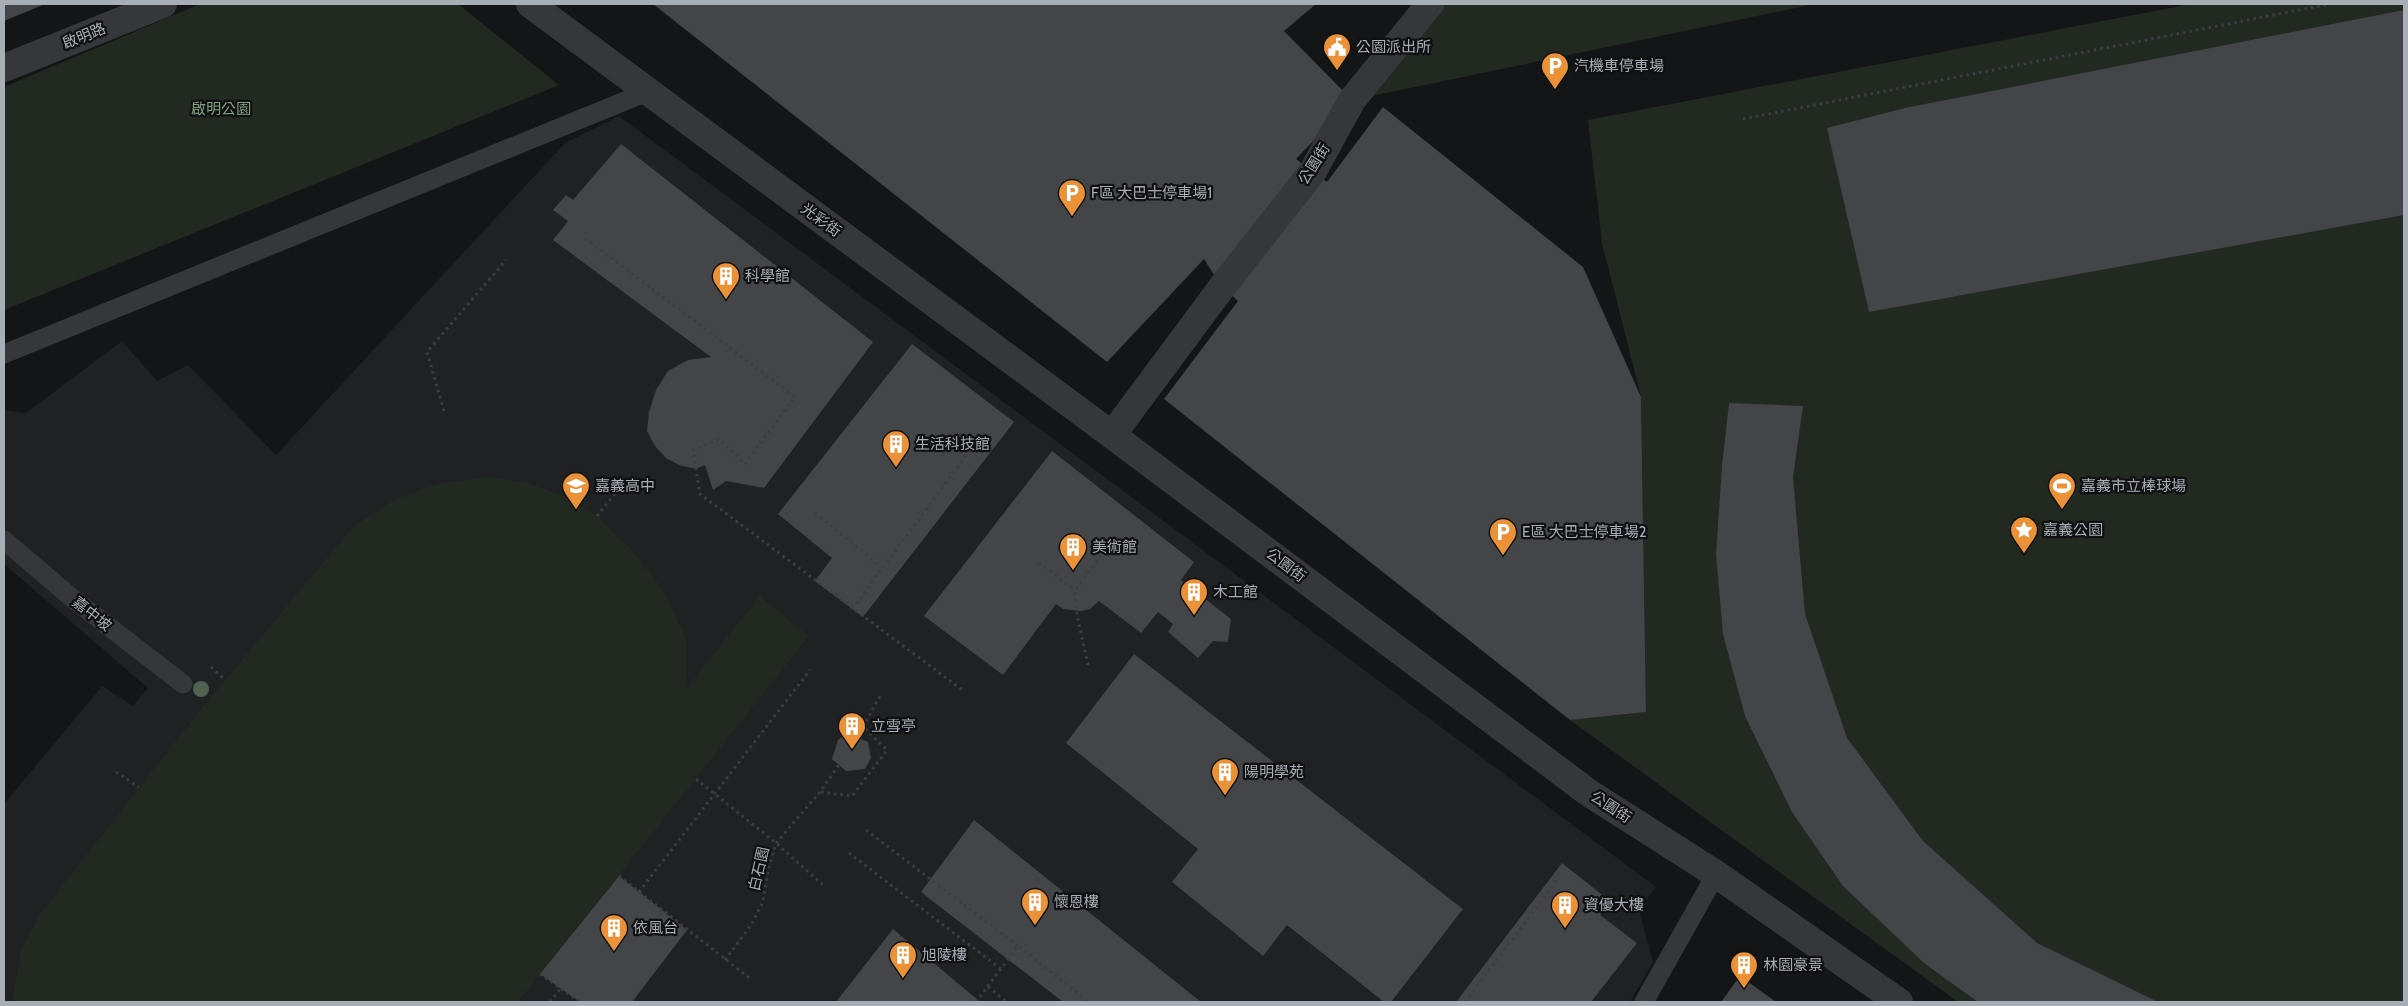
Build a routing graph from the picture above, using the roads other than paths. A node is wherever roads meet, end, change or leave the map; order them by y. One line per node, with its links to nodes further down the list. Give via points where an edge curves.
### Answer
1 (163, 4): 4 (street, 啟明路)
2 (530, 4): 5 (street, 光彩街)
3 (1430, 4): 7 (street, 公園街, via 1352,100 1313,171)
4 (4, 68)
5 (647, 92): 6 (lane); 7 (street, 光彩街)
6 (4, 354)
7 (1112, 435): 10 (street, 公園街, via 1590,793)
8 (4, 540): 9 (lane, 嘉中坡, via 72,598)
9 (183, 684)
10 (1716, 874): 11 (lane); 12 (street, 公園街)
11 (1644, 1002)
12 (1899, 1002)

